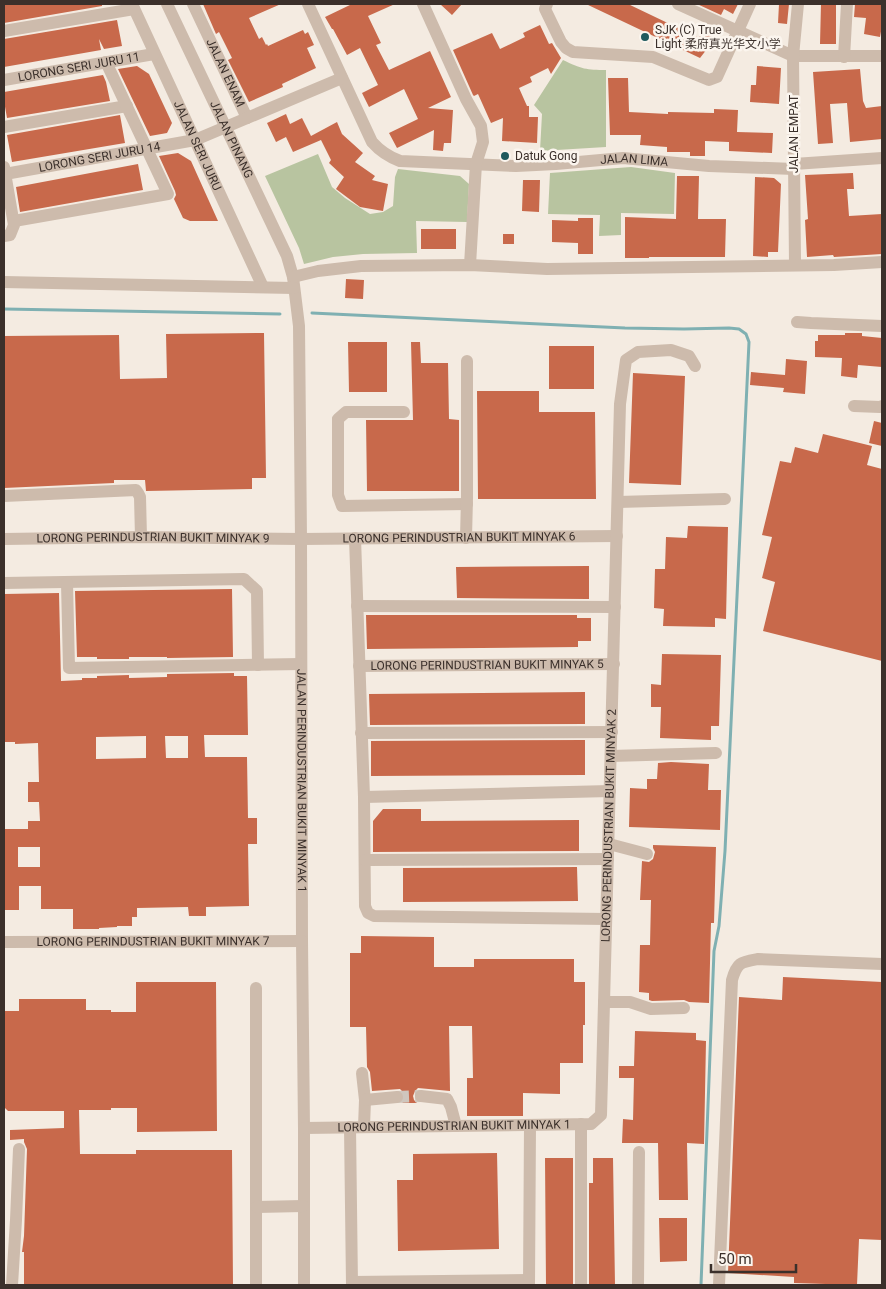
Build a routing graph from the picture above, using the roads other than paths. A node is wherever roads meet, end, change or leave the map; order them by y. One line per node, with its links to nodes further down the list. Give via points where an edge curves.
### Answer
1 (167, 4): 22 (street, JALAN PINANG)
2 (193, 4): 21 (street, JALAN ENAM)
3 (308, 4): 18 (street, JALAN LIMA)
4 (423, 4): 27 (street, via 481,126 483,142)
5 (547, 4): 12 (street, via 545,9 560,42 573,52 653,57 709,80 717,77)
6 (678, 4): 12 (street)
7 (750, 4): 12 (street)
8 (798, 4): 14 (street, JALAN EMPAT)
9 (847, 4): 16 (street)
10 (133, 7): 11 (street); 13 (street, JALAN SERI JURU)
11 (4, 31)
12 (738, 31): 14 (street)
13 (154, 54): 17 (street, LORONG SERI JURU 11); 24 (street, JALAN SERI JURU)
14 (794, 56): 16 (street); 28 (street, JALAN EMPAT)
15 (882, 56): 16 (street)
16 (844, 57)
17 (106, 62): 19 (street, LORONG SERI JURU 11); 20 (street)
18 (342, 78): 21 (street); 27 (street, JALAN LIMA, via 372,142 391,158)
19 (4, 80)
20 (127, 106): 23 (street); 25 (street)
21 (246, 118): 22 (street, JALAN ENAM)
22 (226, 127): 24 (street, JALAN ENAM); 36 (street, JALAN PINANG, via 287,256)
23 (4, 128)
24 (195, 140): 25 (street, LORONG SERI JURU 14); 37 (street, JALAN SERI JURU)
25 (147, 149): 29 (street, LORONG SERI JURU 14); 30 (street, via 168,194)
26 (882, 158): 28 (street, JALAN LIMA)
27 (476, 164): 28 (street, JALAN LIMA, via 516,166 623,158 709,166); 34 (street)
28 (794, 166): 33 (street, JALAN EMPAT)
29 (4, 170): 30 (street)
30 (14, 221): 31 (street, via 10,235)
31 (4, 236)
32 (882, 262): 33 (street)
33 (795, 264): 34 (street, via 546,269)
34 (470, 265): 36 (street, via 361,266 318,271)
35 (4, 282): 37 (street)
36 (294, 282): 37 (street); 54 (street, JALAN PERINDUSTRIAN BUKIT MINYAK 1, via 299,326)
37 (263, 287)
38 (797, 322): 39 (street)
39 (882, 326)
40 (467, 362): 48 (street)
41 (695, 366): 47 (street, LORONG PERINDUSTRIAN BUKIT MINYAK 2, via 689,356 671,350 638,352 626,360 620,404)
42 (854, 406): 43 (street)
43 (882, 406)
44 (404, 412): 48 (street, via 346,412 338,419 338,495 342,506)
45 (4, 496): 50 (street, via 136,490 140,497)
46 (725, 499): 47 (street)
47 (618, 502): 49 (street, LORONG PERINDUSTRIAN BUKIT MINYAK 2)
48 (467, 504): 52 (street)
49 (617, 536): 52 (street, LORONG PERINDUSTRIAN BUKIT MINYAK 6); 58 (street, LORONG PERINDUSTRIAN BUKIT MINYAK 2)
50 (141, 537): 53 (street, LORONG PERINDUSTRIAN BUKIT MINYAK 9); 54 (street, LORONG PERINDUSTRIAN BUKIT MINYAK 9)
51 (355, 538): 52 (street, LORONG PERINDUSTRIAN BUKIT MINYAK 6); 54 (street, LORONG PERINDUSTRIAN BUKIT MINYAK 6); 57 (street)
52 (466, 538)
53 (4, 539)
54 (301, 539): 59 (street, JALAN PERINDUSTRIAN BUKIT MINYAK 1)
55 (4, 583): 56 (street)
56 (67, 583): 61 (street, via 244,579 257,591); 61 (street, via 69,668)
57 (357, 606): 58 (street); 62 (street)
58 (615, 607): 60 (street, LORONG PERINDUSTRIAN BUKIT MINYAK 2)
59 (301, 664): 61 (street); 74 (street, JALAN PERINDUSTRIAN BUKIT MINYAK 1)
60 (614, 664): 62 (street, LORONG PERINDUSTRIAN BUKIT MINYAK 5); 63 (street, LORONG PERINDUSTRIAN BUKIT MINYAK 2)
61 (258, 665)
62 (359, 666): 64 (street)
63 (612, 732): 64 (street); 66 (street, LORONG PERINDUSTRIAN BUKIT MINYAK 2)
64 (361, 733): 68 (street)
65 (716, 753): 66 (street)
66 (611, 756): 67 (street, LORONG PERINDUSTRIAN BUKIT MINYAK 2)
67 (610, 791): 68 (street); 69 (street, LORONG PERINDUSTRIAN BUKIT MINYAK 2)
68 (364, 797): 72 (street)
69 (608, 844): 70 (street); 71 (street, LORONG PERINDUSTRIAN BUKIT MINYAK 2)
70 (647, 854)
71 (608, 859): 72 (street); 73 (street, LORONG PERINDUSTRIAN BUKIT MINYAK 2)
72 (365, 860): 73 (street, via 365,906 374,916)
73 (606, 919): 78 (street, LORONG PERINDUSTRIAN BUKIT MINYAK 2)
74 (302, 941): 75 (street, LORONG PERINDUSTRIAN BUKIT MINYAK 7); 90 (street, JALAN PERINDUSTRIAN BUKIT MINYAK 1)
75 (4, 942)
76 (882, 964): 102 (street, via 758,959 742,962 735,968)
77 (256, 988): 94 (street)
78 (604, 1002): 79 (street, via 630,1002 652,1009); 84 (street, LORONG PERINDUSTRIAN BUKIT MINYAK 2)
79 (684, 1008)
80 (362, 1073): 83 (street)
81 (420, 1096): 87 (street, via 447,1099)
82 (397, 1097): 83 (street)
83 (365, 1100): 89 (street)
84 (601, 1115): 85 (street, LORONG PERINDUSTRIAN BUKIT MINYAK 1, via 591,1124)
85 (581, 1124): 86 (street, LORONG PERINDUSTRIAN BUKIT MINYAK 1); 100 (street)
86 (530, 1125): 87 (street, LORONG PERINDUSTRIAN BUKIT MINYAK 1); 95 (street)
87 (456, 1126): 89 (street, LORONG PERINDUSTRIAN BUKIT MINYAK 1)
88 (350, 1127): 89 (street, LORONG PERINDUSTRIAN BUKIT MINYAK 1); 90 (street, LORONG PERINDUSTRIAN BUKIT MINYAK 1); 96 (street)
89 (364, 1127)
90 (304, 1128): 93 (street, JALAN PERINDUSTRIAN BUKIT MINYAK 1)
91 (18, 1149): 97 (street)
92 (639, 1152): 101 (street)
93 (303, 1206): 94 (street); 99 (street, JALAN PERINDUSTRIAN BUKIT MINYAK 1)
94 (257, 1207): 98 (street)
95 (529, 1282): 96 (street)
96 (352, 1284)
97 (12, 1285)
98 (256, 1285)
99 (304, 1285)
100 (581, 1285)
101 (638, 1285)
102 (719, 1285)

